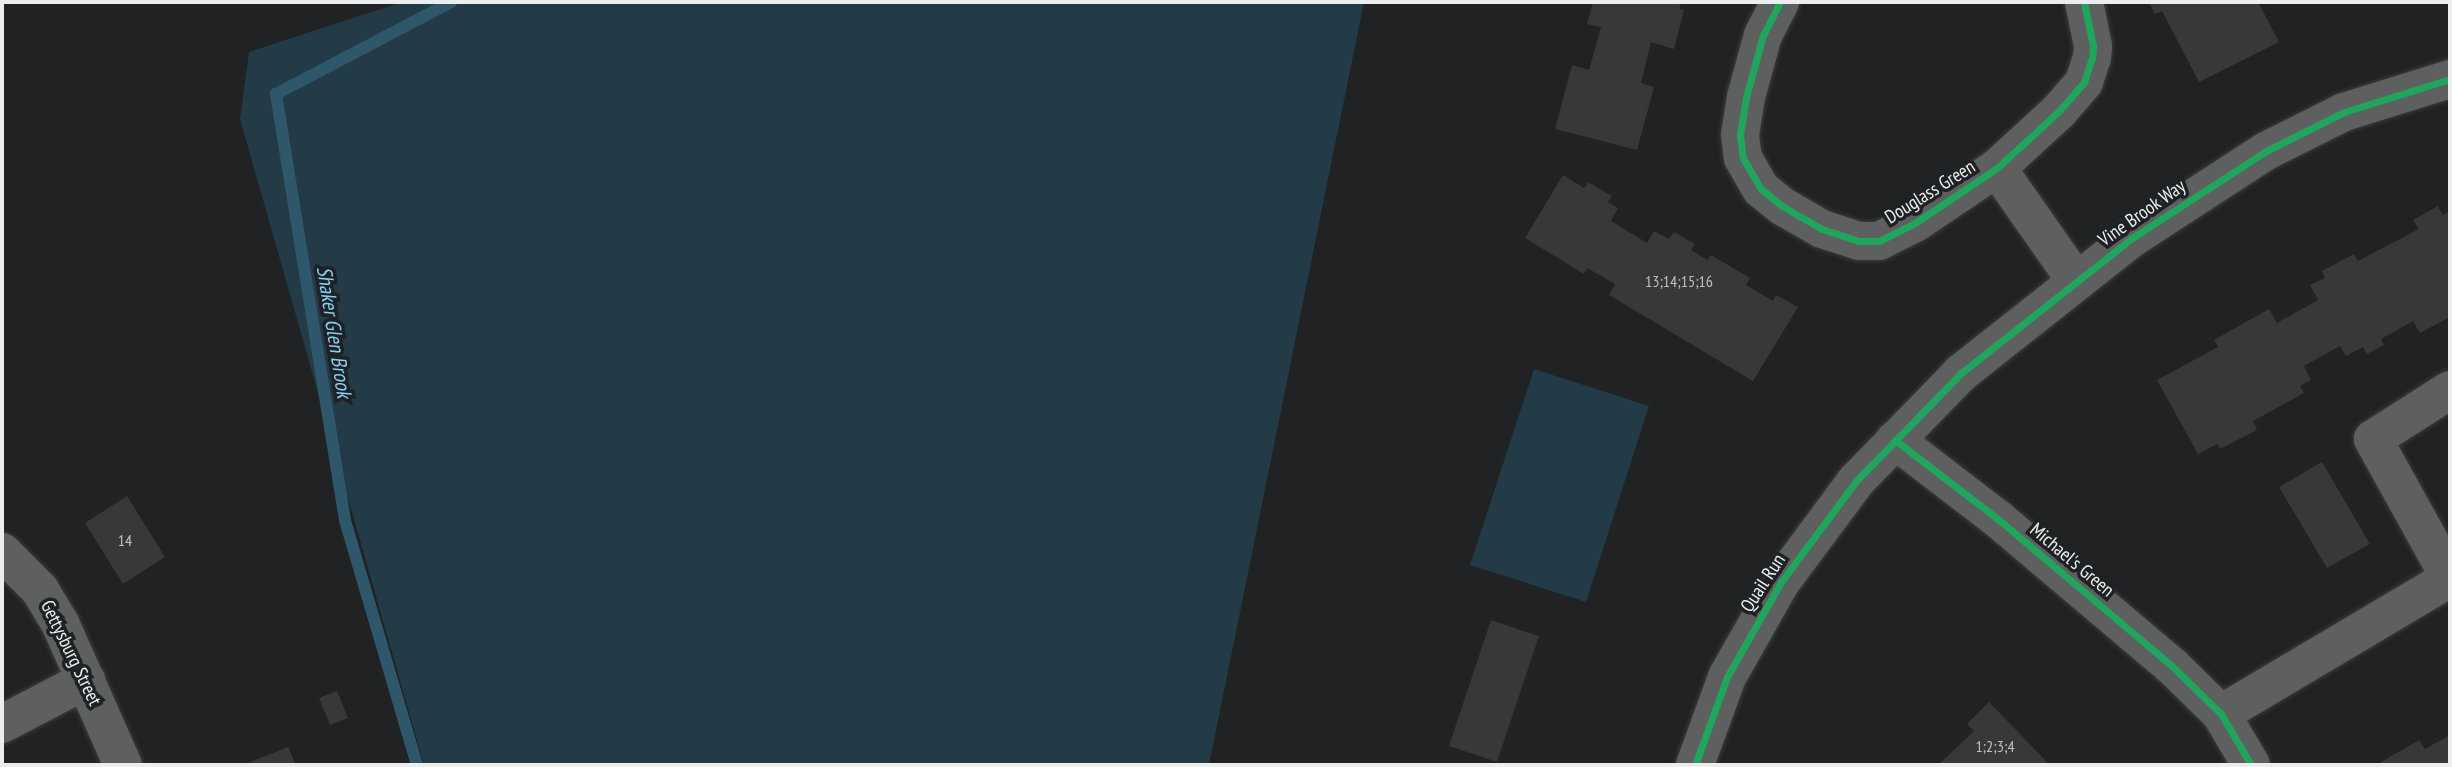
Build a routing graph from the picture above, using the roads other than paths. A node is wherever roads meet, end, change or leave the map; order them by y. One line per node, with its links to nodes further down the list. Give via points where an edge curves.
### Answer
1 (1780, 2): 4 (street, Douglass Green, via 1755,60 1740,135 1750,174 1772,198 1822,229 1859,241 1879,241 1915,223)
2 (2084, 2): 4 (street, Douglass Green, via 2093,46 2084,82)
3 (2450, 79): 5 (street, Vine Brook Way, via 2344,112 2266,151 2132,237)
4 (1997, 168): 5 (street, Douglass Green)
5 (2076, 281): 7 (street, Vine Brook Way, via 1961,373)
6 (2450, 390): 9 (street, via 2373,439)
7 (1895, 440): 11 (street, Michael's Green, via 2070,578); 14 (street, Quail Run, via 1856,481 1781,582 1727,677)
8 (2, 552): 10 (street, Gettysburg Street, via 40,590)
9 (2450, 578): 11 (street)
10 (86, 680): 12 (street); 13 (street, Gettysburg Street)
11 (2221, 714): 15 (street, Michael's Green)
12 (2, 724)
13 (123, 765)
14 (1695, 765)
15 (2251, 765)

